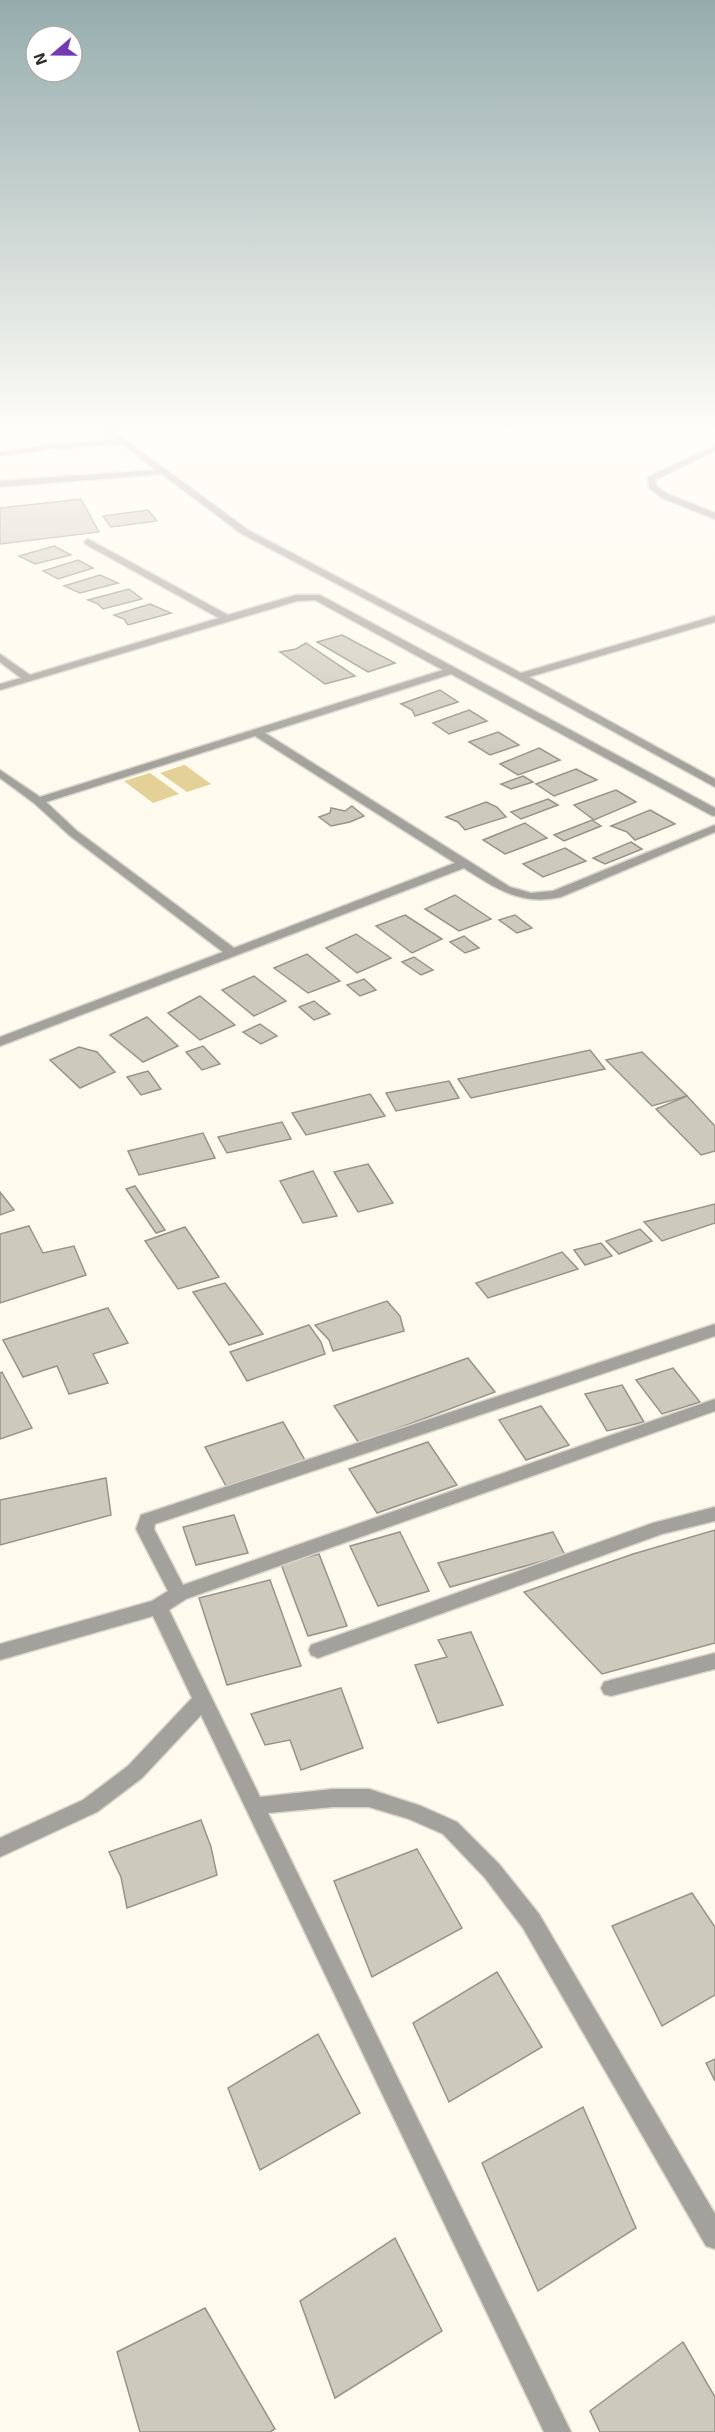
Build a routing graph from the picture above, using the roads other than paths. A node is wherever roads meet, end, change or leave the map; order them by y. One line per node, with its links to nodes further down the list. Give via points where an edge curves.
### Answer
1 (259, 539): 7 (street)
2 (88, 542): 3 (street)
3 (228, 619): 6 (street, via 296,598 317,597); 8 (street)
4 (714, 620): 7 (street)
5 (0, 657): 8 (street)
6 (452, 670): 10 (street); 14 (street)
7 (519, 676): 12 (street)
8 (29, 679): 9 (street)
9 (0, 687)
10 (255, 731): 13 (street); 16 (street)
11 (0, 773): 13 (street)
12 (715, 784)
13 (38, 801): 17 (street, via 74,833)
14 (715, 813)
15 (715, 828): 16 (street, via 542,898 506,890)
16 (464, 864): 17 (street)
17 (233, 953): 18 (street)
18 (0, 1042)
19 (715, 1330): 22 (street, via 147,1520 145,1528)
20 (715, 1405): 22 (street)
21 (715, 1514): 24 (street, via 659,1528)
22 (179, 1594): 23 (street)
23 (158, 1606): 25 (street); 28 (street)
24 (318, 1650)
25 (0, 1652)
26 (715, 1661): 27 (street)
27 (611, 1688)
28 (203, 1700): 29 (street); 30 (street, via 135,1772 90,1806)
29 (254, 1806): 31 (street, via 369,1798 450,1828 492,1870 531,1921); 32 (street)
30 (0, 1848)
31 (715, 2237)
32 (558, 2432)

